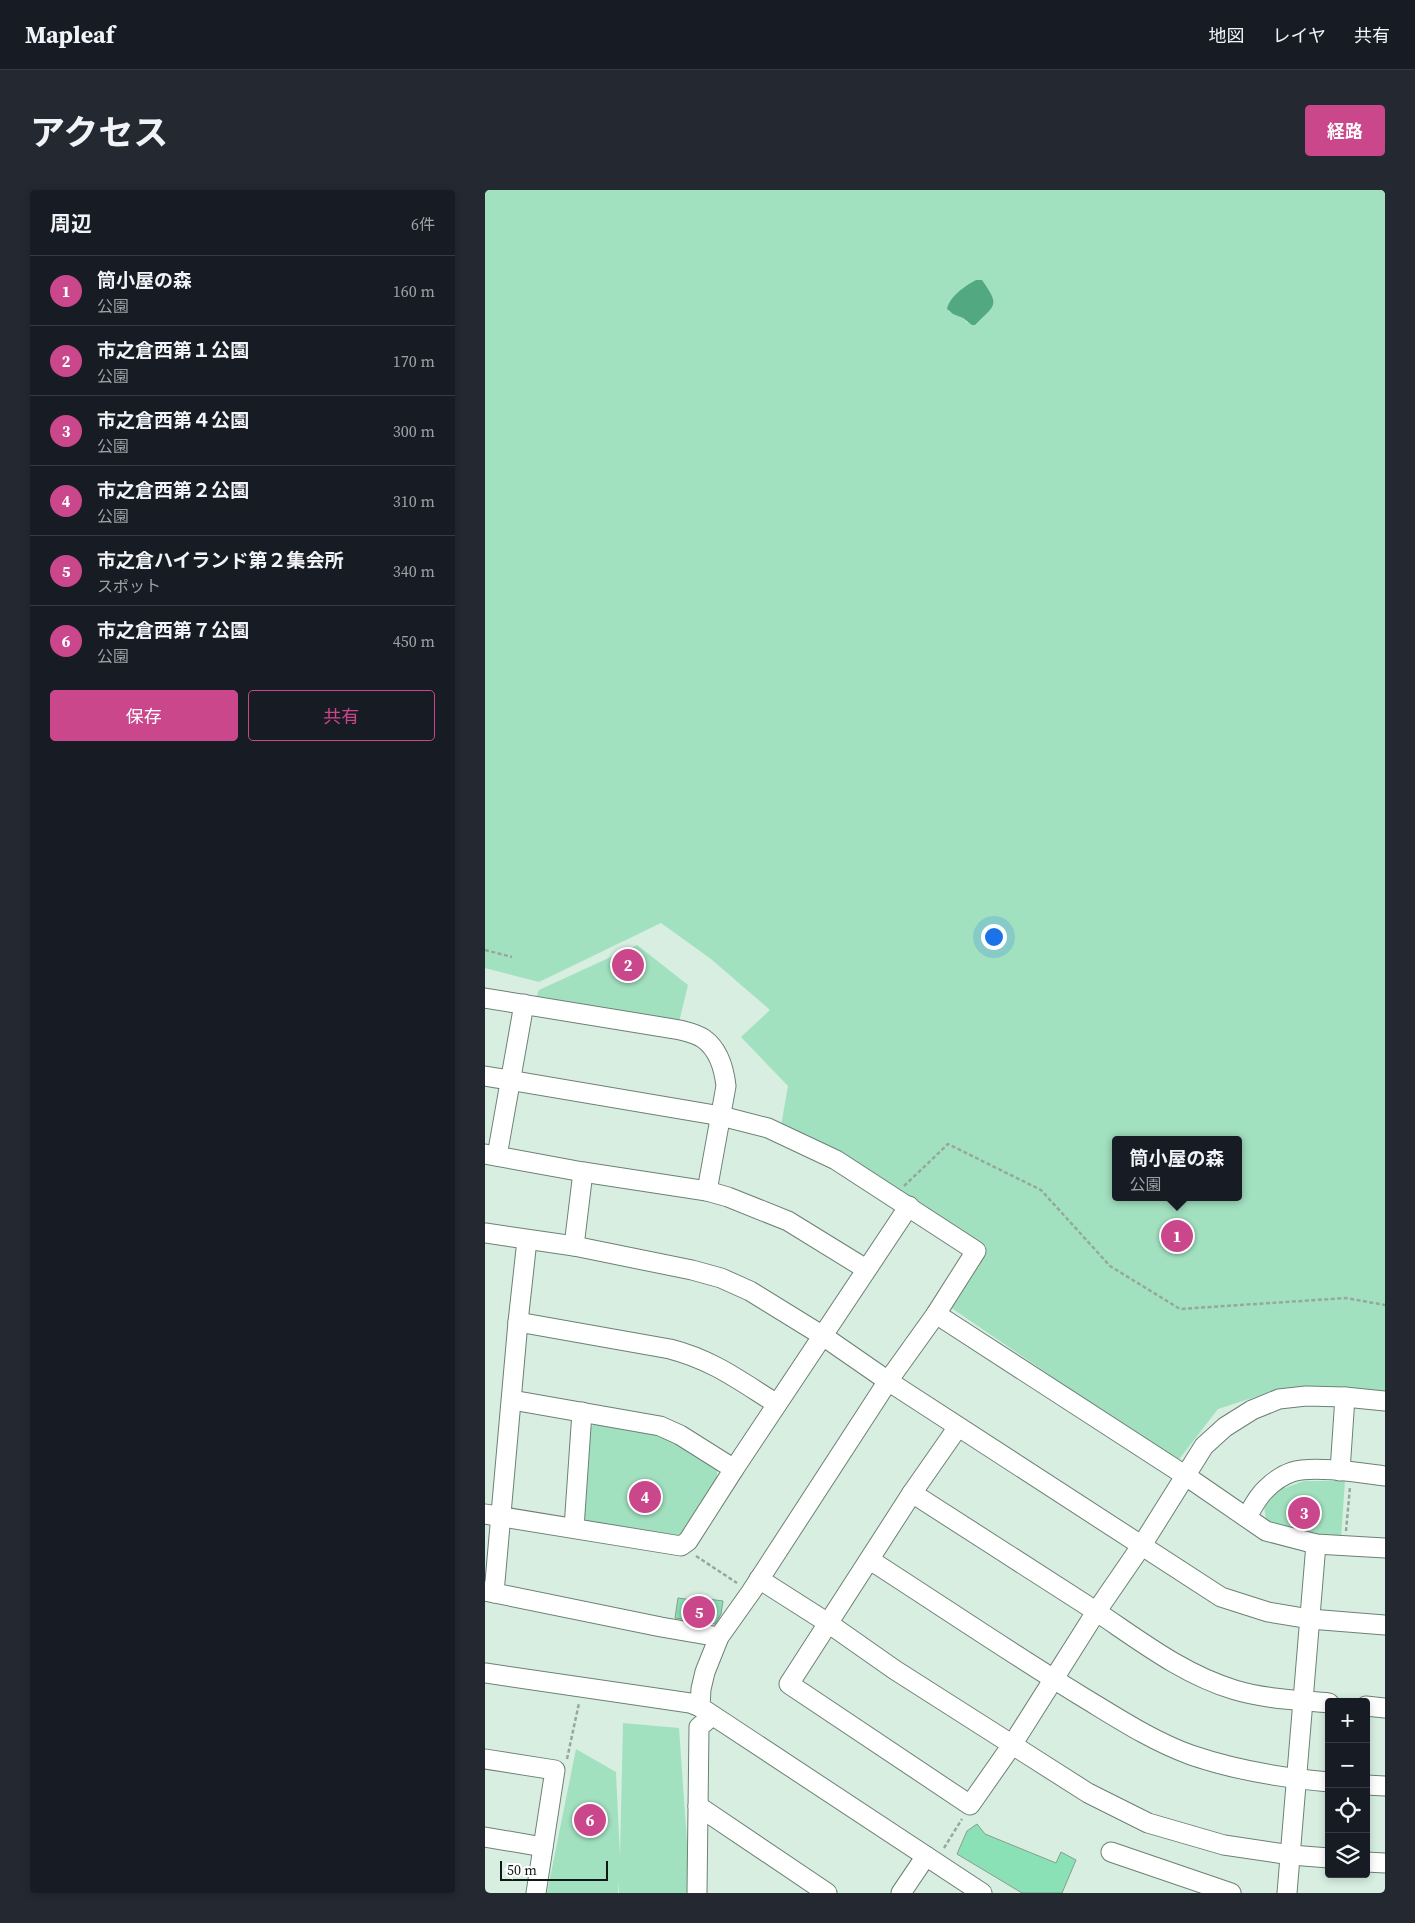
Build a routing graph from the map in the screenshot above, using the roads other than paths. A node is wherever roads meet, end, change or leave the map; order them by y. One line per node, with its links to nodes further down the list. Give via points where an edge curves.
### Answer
1 (485, 998): 2 (street)
2 (523, 1004): 4 (street); 5 (street, via 680,1030 703,1039 718,1055 724,1069 726,1086)
3 (485, 1076): 4 (street)
4 (509, 1080): 5 (street); 6 (street)
5 (721, 1116): 8 (street); 9 (street, via 768,1128 799,1142 836,1160)
6 (491, 1155): 7 (street)
7 (583, 1172): 8 (street); 12 (street)
8 (707, 1191): 13 (street, via 788,1220)
9 (901, 1202): 13 (street); 14 (street, via 976,1251)
10 (485, 1233): 11 (street)
11 (527, 1240): 12 (street); 15 (street)
12 (575, 1246): 16 (street, via 721,1278 750,1291)
13 (866, 1269): 16 (street)
14 (936, 1314): 17 (street); 26 (street)
15 (518, 1322): 19 (street); 21 (street, via 694,1355)
16 (823, 1336): 17 (street); 21 (street)
17 (887, 1381): 23 (street); 36 (street)
18 (1345, 1397): 20 (street); 25 (street); 26 (street, via 1306,1396 1279,1400 1252,1410 1225,1427 1204,1446)
19 (511, 1400): 22 (street); 29 (street)
20 (1385, 1401)
21 (777, 1404): 24 (street)
22 (582, 1412): 24 (street, via 660,1426 680,1435); 31 (street)
23 (958, 1427): 28 (street); 33 (street)
24 (733, 1470): 31 (street, via 688,1541 681,1546)
25 (1346, 1472): 27 (street); 30 (street, via 1304,1470 1285,1476 1265,1490)
26 (1186, 1476): 30 (street); 33 (street)
27 (1385, 1476)
28 (912, 1493): 35 (street); 38 (street)
29 (492, 1515): 31 (street); 37 (street)
30 (1247, 1517): 32 (street, via 1266,1531)
31 (574, 1528)
32 (1317, 1544): 34 (street); 39 (street)
33 (1142, 1545): 38 (street); 39 (street, via 1221,1597 1268,1612)
34 (1385, 1548)
35 (870, 1560): 40 (street); 44 (street)
36 (755, 1585): 40 (street); 42 (street)
37 (489, 1592): 42 (street)
38 (1096, 1612): 44 (street); 45 (street, via 1160,1655 1201,1676 1235,1690)
39 (1310, 1619): 41 (street); 45 (street)
40 (828, 1623): 50 (street); 50 (street, via 789,1684 970,1805)
41 (1385, 1625)
42 (719, 1636): 49 (street, via 705,1672)
43 (485, 1673): 49 (street, via 690,1703)
44 (1054, 1679): 50 (street); 52 (street, via 1137,1730 1190,1754 1245,1770)
45 (1304, 1701): 46 (street); 52 (street)
46 (1325, 1703)
47 (1370, 1706): 48 (street)
48 (1385, 1708)
49 (706, 1711): 56 (street, via 699,1727); 62 (street)
50 (1012, 1745): 60 (street, via 1087,1793 1148,1823 1224,1845)
51 (485, 1759): 58 (street, via 555,1770)
52 (1298, 1779): 53 (street); 60 (street)
53 (1325, 1782)
54 (1370, 1785): 55 (street)
55 (1385, 1786)
56 (698, 1806): 66 (street); 67 (street)
57 (485, 1837): 58 (street)
58 (543, 1846): 65 (street)
59 (1111, 1852): 70 (street)
60 (1291, 1855): 61 (street); 71 (street)
61 (1325, 1858)
62 (931, 1859): 68 (street); 69 (street)
63 (1370, 1862): 64 (street)
64 (1385, 1863)
65 (536, 1893)
66 (697, 1893)
67 (827, 1893)
68 (901, 1893)
69 (982, 1893)
70 (1231, 1893)
71 (1287, 1893)

